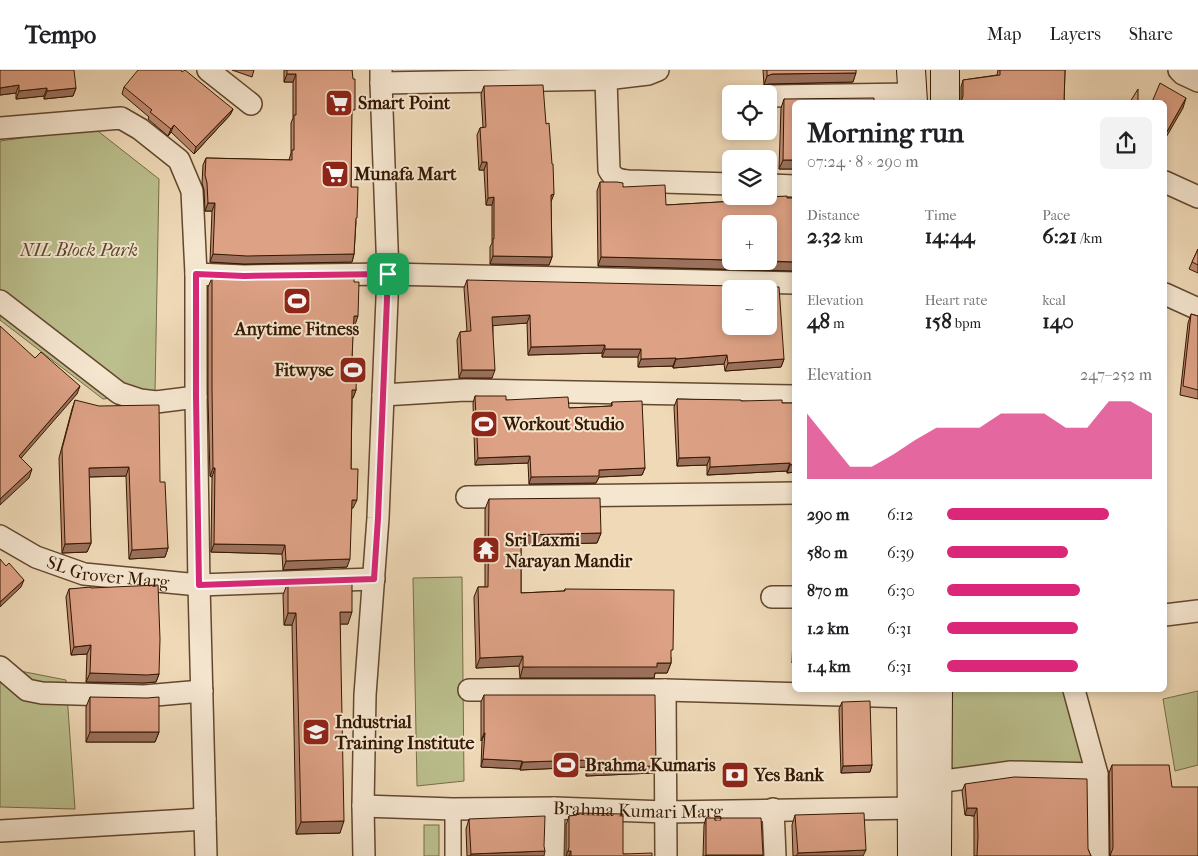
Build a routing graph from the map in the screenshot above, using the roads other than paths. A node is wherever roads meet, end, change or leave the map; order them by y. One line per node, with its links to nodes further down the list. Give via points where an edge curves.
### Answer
1 (208, 70): 11 (street)
2 (658, 70): 6 (street)
3 (944, 70): 10 (main road)
4 (1179, 70): 7 (street)
5 (381, 76): 6 (street); 19 (street)
6 (606, 79): 14 (street, via 609,170 617,180)
7 (1198, 81)
8 (912, 89): 9 (street)
9 (777, 96)
10 (945, 100)
11 (250, 104)
12 (0, 128): 18 (street, via 120,118 140,130 179,160 192,191)
13 (1167, 183): 17 (street)
14 (722, 184)
15 (777, 185): 16 (street)
16 (792, 186)
17 (1198, 197)
18 (196, 274): 19 (street); 26 (street)
19 (388, 274): 20 (street); 24 (street)
20 (792, 282)
21 (1167, 295): 23 (street)
22 (0, 301): 26 (street, via 119,393 156,402)
23 (1198, 309)
24 (383, 395): 25 (street, via 465,390); 30 (street)
25 (792, 396)
26 (196, 397): 31 (street)
27 (792, 493): 28 (street)
28 (468, 497)
29 (0, 536): 31 (street, SL Grover Marg, via 36,557 84,574)
30 (374, 579): 31 (street, SL Grover Marg); 47 (street, via 364,695)
31 (199, 585): 39 (street)
32 (772, 596): 33 (street)
33 (792, 597)
34 (1198, 611): 35 (street)
35 (1167, 615)
36 (0, 667): 39 (street, via 28,690 42,693 144,696)
37 (469, 690): 38 (street)
38 (665, 690): 40 (street); 52 (street)
39 (202, 691): 53 (street)
40 (792, 692)
41 (829, 692): 44 (street)
42 (938, 692): 46 (main road)
43 (1075, 692): 45 (street)
44 (911, 693): 49 (main road)
45 (1097, 774): 46 (street, via 1011,772); 63 (street)
46 (937, 782): 62 (main road)
47 (363, 806): 51 (street, Brahma Kumari Marg); 56 (street)
48 (554, 808): 51 (street, Brahma Kumari Marg); 52 (street, Brahma Kumari Marg); 58 (street)
49 (913, 808): 50 (street, Brahma Kumari Marg); 61 (main road)
50 (773, 809): 52 (street, Brahma Kumari Marg); 60 (street)
51 (453, 810): 57 (street)
52 (666, 812): 59 (street)
53 (205, 819): 54 (street); 55 (street)
54 (0, 831)
55 (206, 856)
56 (364, 856)
57 (453, 856)
58 (553, 856)
59 (666, 856)
60 (775, 856)
61 (912, 856)
62 (937, 856)
63 (1098, 856)

